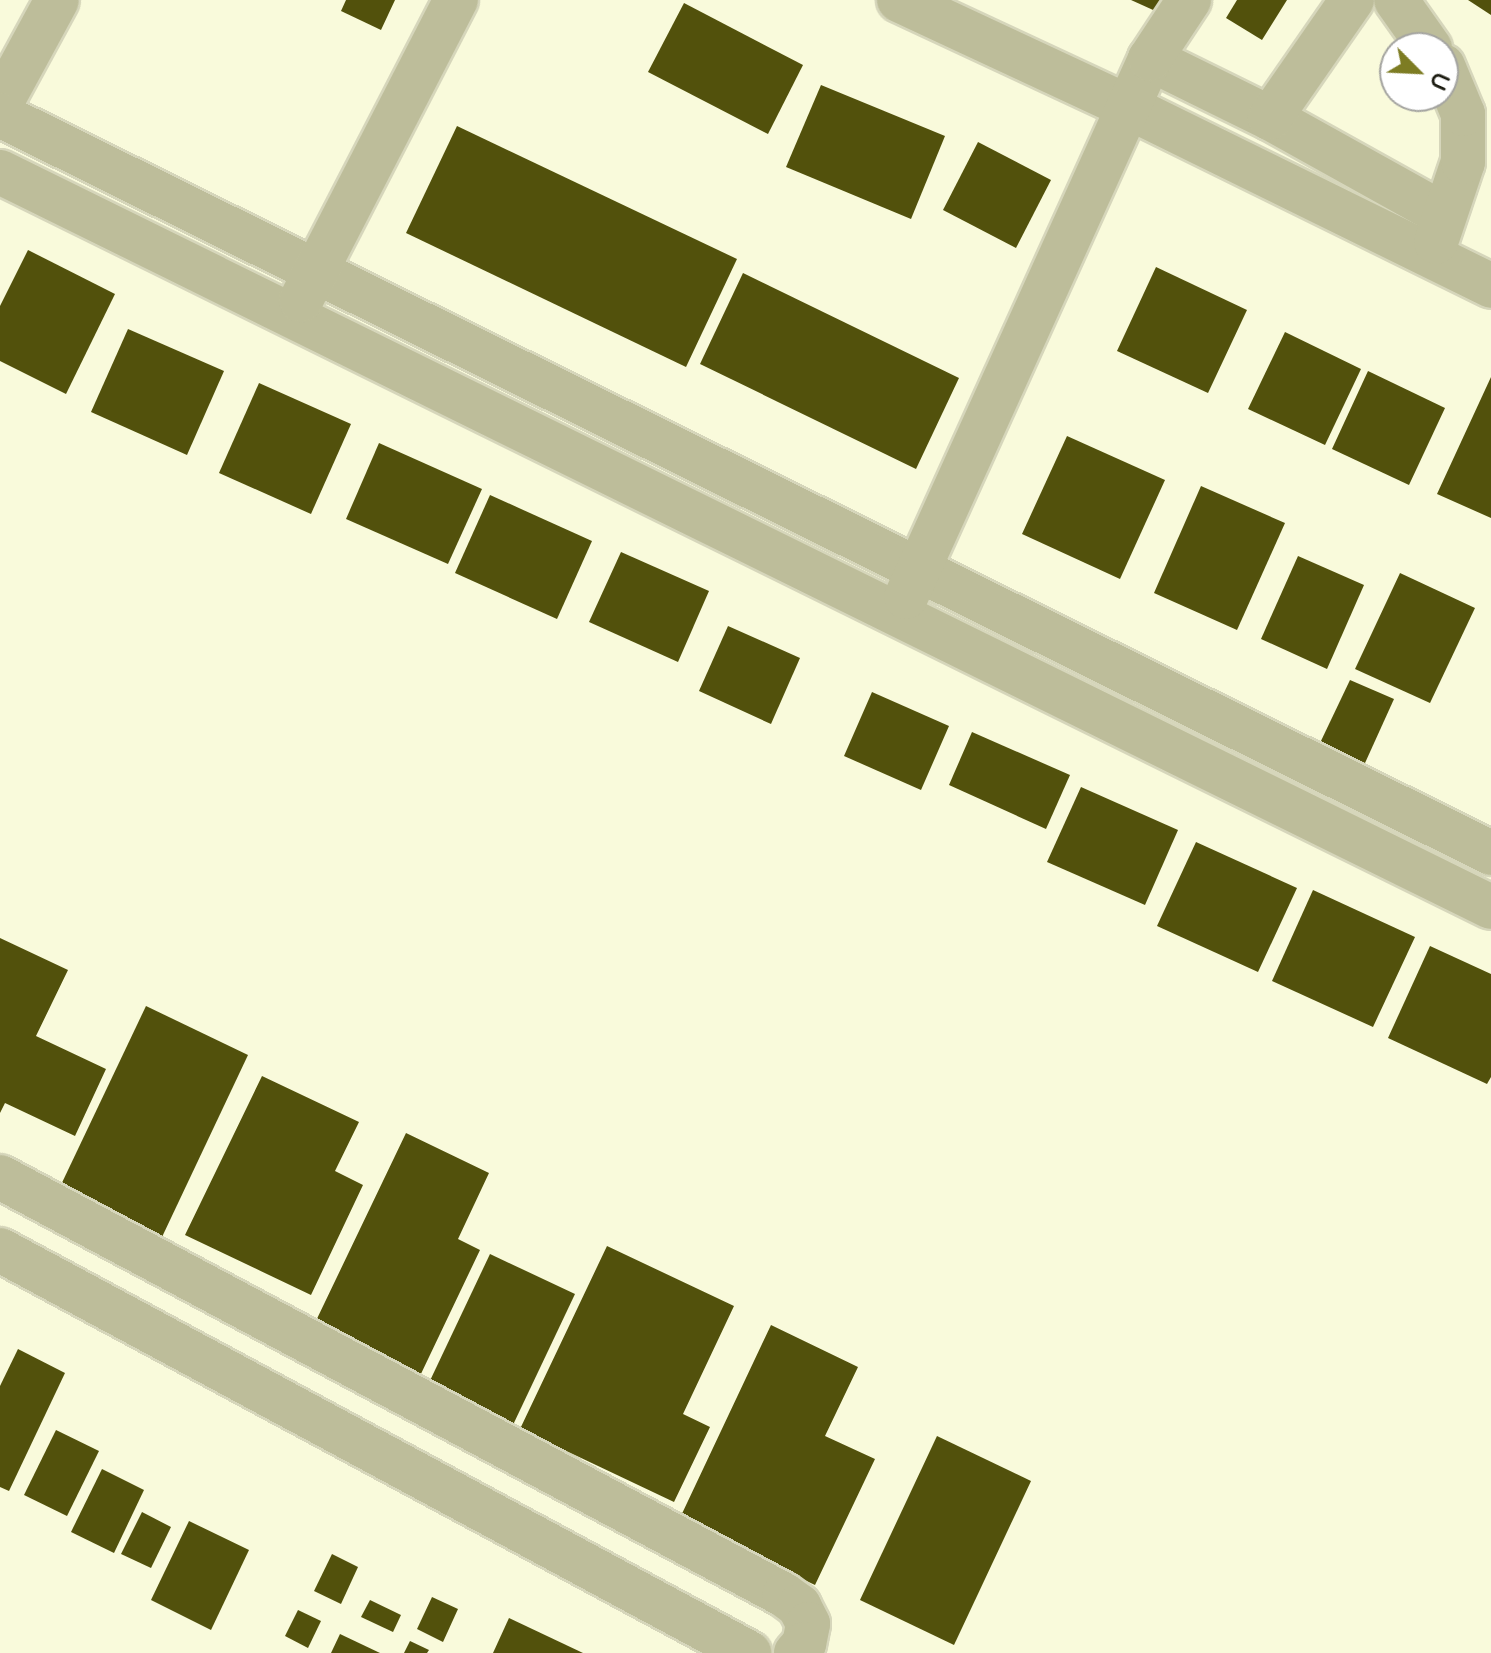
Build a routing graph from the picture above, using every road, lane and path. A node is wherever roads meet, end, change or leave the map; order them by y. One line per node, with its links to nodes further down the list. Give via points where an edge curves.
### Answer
1 (57, 0): 10 (street)
2 (456, 0): 17 (street)
3 (899, 0): 11 (street)
4 (1189, 0): 8 (street)
5 (1352, 0): 13 (street)
6 (1396, 0): 7 (street)
7 (1419, 32)
8 (1150, 59): 11 (street); 13 (street)
9 (1459, 104): 15 (street, via 1463,162)
10 (0, 105)
11 (1128, 107): 16 (street); 20 (street)
12 (0, 115): 17 (street)
13 (1270, 118): 15 (street)
14 (0, 172): 19 (street)
15 (1444, 215): 16 (street)
16 (1432, 257): 18 (street)
17 (316, 275): 19 (street); 20 (street)
18 (1489, 280)
19 (292, 316): 21 (street)
20 (916, 572): 21 (street); 22 (street)
21 (900, 614): 23 (street)
22 (1235, 728): 23 (street); 24 (street)
23 (1216, 772): 25 (street)
24 (1491, 853)
25 (1491, 907)
26 (0, 1177): 27 (street)
27 (115, 1238): 29 (street); 30 (street)
28 (0, 1250): 30 (street)
29 (187, 1277): 31 (street); 33 (street, via 784,1595 799,1606 808,1624)
30 (86, 1296): 31 (street)
31 (157, 1334): 32 (street)
32 (749, 1653)
33 (796, 1653)

